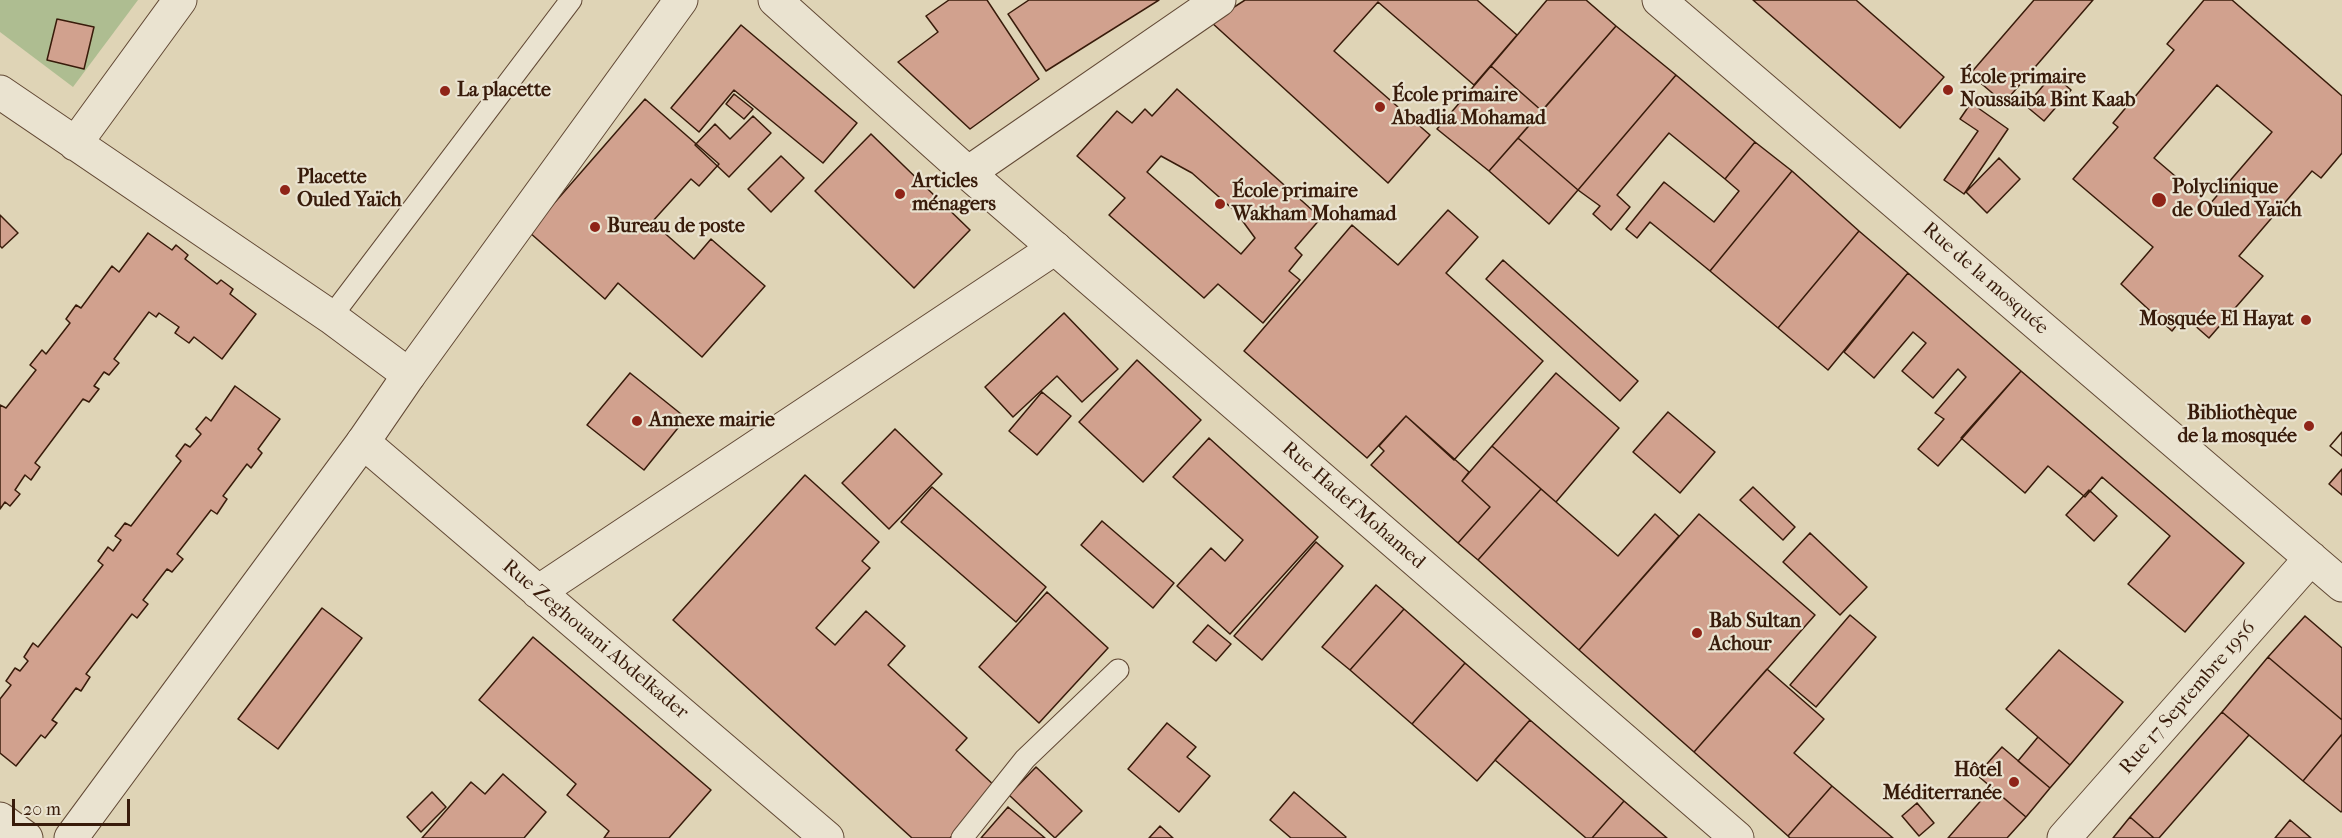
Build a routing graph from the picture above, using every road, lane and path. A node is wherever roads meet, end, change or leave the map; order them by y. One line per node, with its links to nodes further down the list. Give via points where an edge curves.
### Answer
1 (180, 0): 8 (street)
2 (571, 0): 11 (lane)
3 (681, 0): 12 (street)
4 (775, 0): 9 (street, Rue Hadef Mohamed)
5 (1659, 0): 14 (street, Rue de la mosquée)
6 (1211, 2): 9 (street)
7 (0, 92): 8 (street)
8 (75, 144): 11 (street)
9 (968, 173): 10 (street, Rue Hadef Mohamed)
10 (1055, 248): 16 (street); 23 (street, Rue Hadef Mohamed)
11 (332, 317): 12 (street)
12 (410, 375): 13 (street)
13 (363, 442): 16 (street, Rue Zeghouani Abdelkader); 20 (street)
14 (2311, 558): 15 (street); 24 (street, Rue 17 Septembre 1956)
15 (2342, 585)
16 (538, 592): 21 (street, Rue Zeghouani Abdelkader)
17 (1118, 670): 22 (lane, via 1025,759)
18 (0, 819): 19 (street)
19 (26, 838)
20 (71, 838)
21 (827, 838)
22 (962, 838)
23 (1737, 838)
24 (2064, 838)

